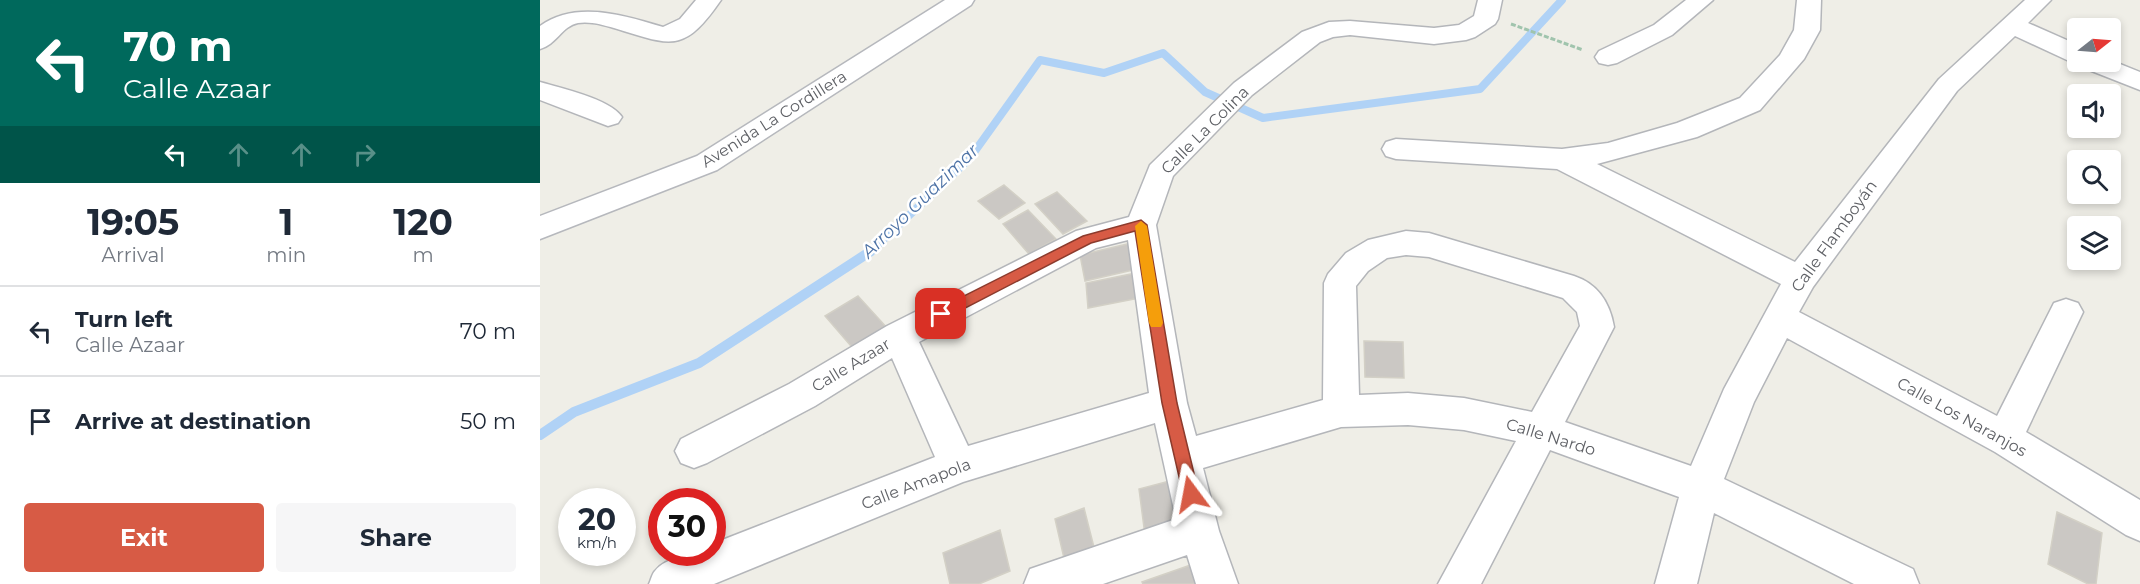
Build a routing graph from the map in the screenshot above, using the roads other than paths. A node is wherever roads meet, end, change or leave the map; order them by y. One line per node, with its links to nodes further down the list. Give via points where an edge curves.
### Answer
1 (709, 0): 7 (street, via 684,30 673,35 590,15)
2 (962, 0): 19 (street, Avenida La Cordillera, via 707,163)
3 (1490, 0): 18 (street, Calle La Colina, via 1486,19 1466,32 1434,36 1350,28 1311,37 1243,89 1160,172)
4 (1701, 0): 11 (street, via 1663,30)
5 (1809, 0): 17 (street, via 1807,30 1791,59 1750,104 1687,130 1609,153)
6 (2039, 0): 8 (street, Calle Flamboyán)
7 (576, 7): 9 (street)
8 (2011, 25): 10 (street); 20 (street, Calle Flamboyán, via 1948,85)
9 (540, 41)
10 (2067, 50)
11 (1608, 57)
12 (2116, 72): 13 (street)
13 (2140, 82)
14 (540, 91): 15 (street)
15 (608, 117)
16 (1396, 149): 17 (street)
17 (1562, 159): 20 (street)
18 (1141, 225): 23 (street, Calle Azaar, via 1087,239); 24 (street, Calle La Colina)
19 (540, 228)
20 (1800, 279): 22 (street, Calle Flamboyán)
21 (2066, 312): 27 (street)
22 (1780, 318): 27 (street, Calle Los Naranjos); 31 (street, Calle Flamboyán, via 1737,400)
23 (899, 336): 28 (street, Calle Azaar, via 802,395); 30 (street)
24 (1169, 403): 29 (street, Calle La Colina); 30 (street, Calle Amapola)
25 (1341, 411): 26 (street, Calle Nardo, via 1408,409 1464,414); 26 (street, via 1340,283 1357,262 1379,248 1406,243 1429,245 1574,289 1596,311 1598,327); 29 (street, Calle Nardo)
26 (1543, 431): 31 (street, Calle Nardo); 37 (street)
27 (2004, 439): 32 (street, Calle Los Naranjos)
28 (694, 451)
29 (1183, 457): 33 (street, Calle La Colina)
30 (958, 466): 34 (street, Calle Amapola)
31 (1701, 487): 38 (street, Calle Flamboyán); 39 (street, Calle Nardo)
32 (2140, 522)
33 (1199, 531): 35 (street); 36 (street, Calle La Colina)
34 (670, 584)
35 (1045, 584)
36 (1217, 584)
37 (1459, 584)
38 (1676, 584)
39 (1898, 584)

